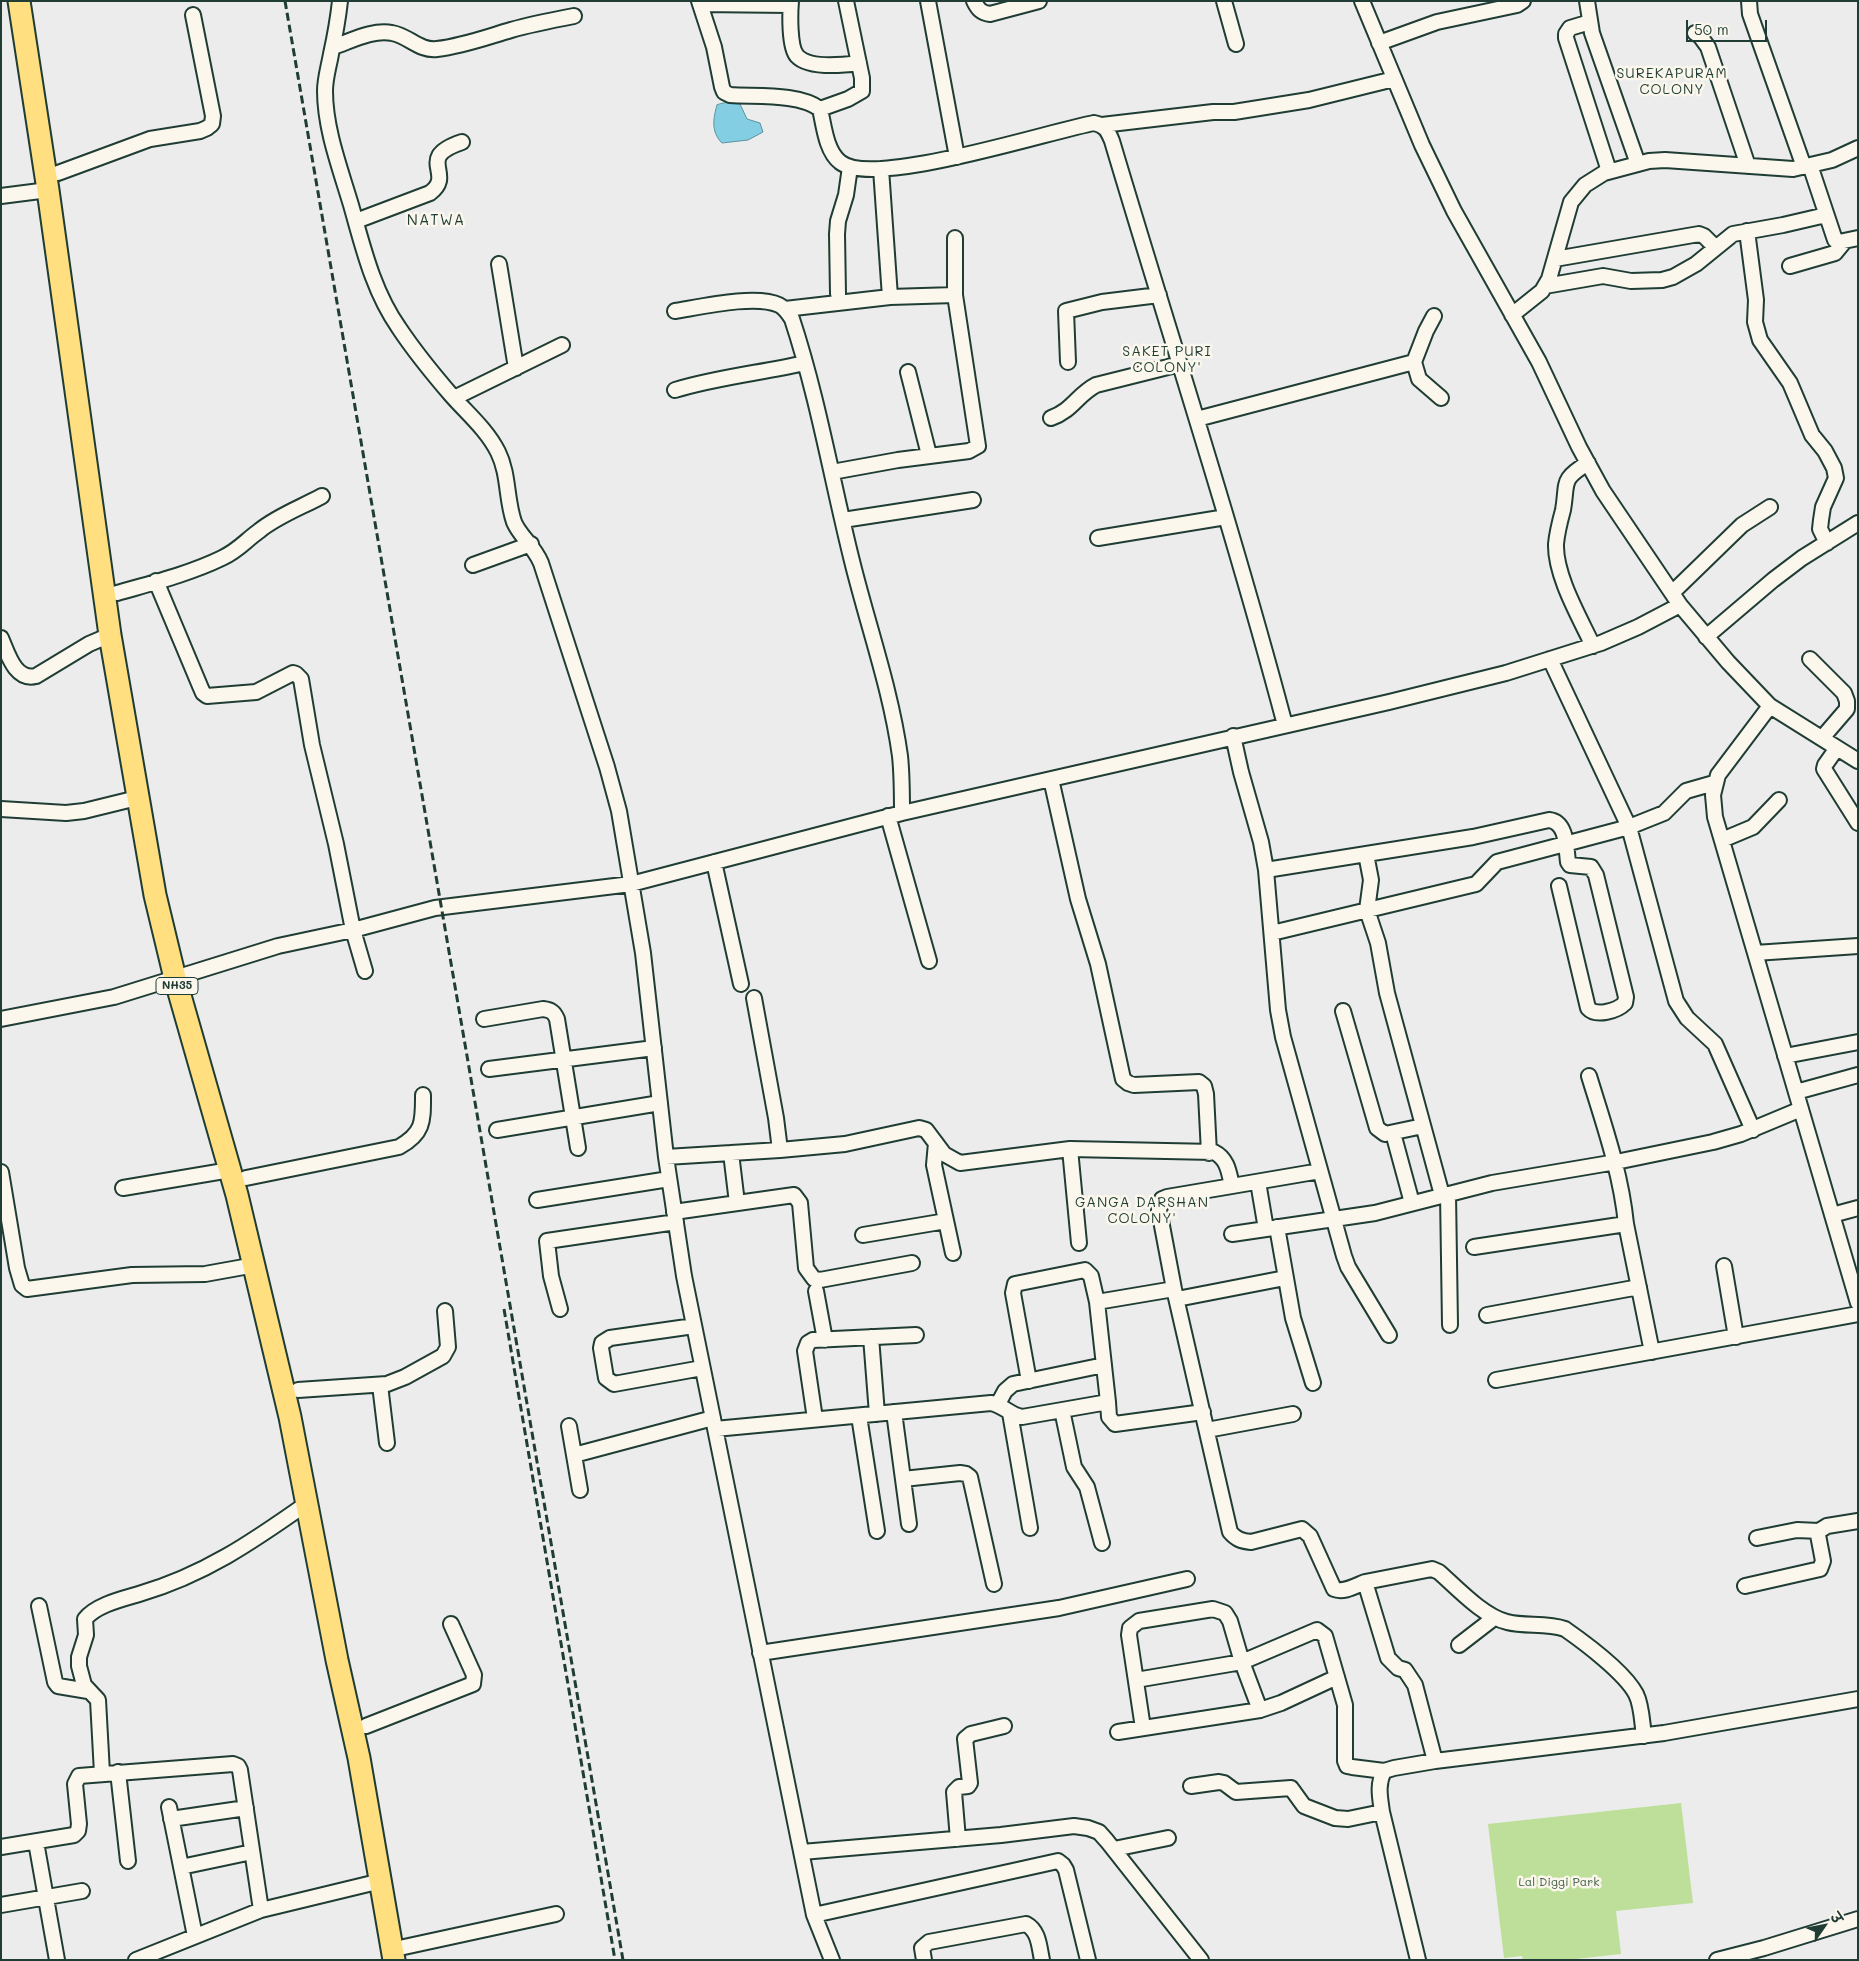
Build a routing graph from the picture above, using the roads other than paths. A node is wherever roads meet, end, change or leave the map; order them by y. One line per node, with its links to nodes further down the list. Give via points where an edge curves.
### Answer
1 (19, 1): 35 (highway, NH35)
2 (33, 1): 35 (highway, NH35)
3 (340, 1): 21 (street)
4 (846, 1): 22 (street)
5 (928, 1): 28 (street)
6 (974, 1): 11 (street, via 977,8 990,14)
7 (1224, 1): 20 (street)
8 (1523, 1): 19 (street, via 1438,22)
9 (1587, 1): 17 (street)
10 (1749, 1): 31 (street, via 1750,14)
11 (1036, 2)
12 (1366, 2): 19 (street)
13 (700, 3): 14 (street); 24 (street, via 724,92 796,99)
14 (790, 3): 22 (street, via 792,41 798,56 834,66)
15 (193, 15): 35 (street, via 212,124 200,131 132,144)
16 (574, 16): 21 (street, via 437,48 420,47 392,33 372,34)
17 (1590, 22): 29 (street); 34 (street, via 1570,28 1566,38)
18 (1695, 33): 30 (street, via 1708,47)
19 (1379, 43): 23 (street)
20 (1236, 44)
21 (333, 47): 38 (street, via 325,88 326,107)
22 (859, 63): 24 (street, via 862,90)
23 (1394, 79): 25 (street, via 1309,100 1234,112); 53 (street, via 1454,211)
24 (820, 109): 32 (street, via 834,156)
25 (1102, 125): 28 (street, via 1081,125); 49 (street, via 1112,141)
26 (462, 142): 38 (street, via 441,151 437,188)
27 (1858, 148): 31 (street, via 1832,160)
28 (957, 157): 33 (street)
29 (1638, 164): 30 (street, via 1665,160); 34 (street)
30 (1748, 166): 31 (street, via 1787,169)
31 (1807, 166): 37 (street)
32 (850, 167): 33 (street); 47 (street, via 838,221)
33 (881, 169): 50 (street)
34 (1609, 171): 43 (street, via 1596,176 1574,197)
35 (53, 182): 36 (street); 81 (highway, NH35); 83 (highway, NH35)
36 (1, 196)
37 (1826, 215): 39 (street); 41 (street, via 1835,240)
38 (356, 221): 63 (street, via 370,272 382,299 402,333)
39 (1747, 231): 42 (street, via 1733,234); 77 (street, via 1756,300 1755,322 1760,340 1790,383 1812,435 1834,468 1836,478 1824,507 1820,529)
40 (955, 238): 48 (street)
41 (1851, 240): 45 (street, via 1835,253)
42 (1715, 247): 43 (street, via 1699,234); 46 (street, via 1684,272 1662,280 1631,281 1604,276)
43 (1555, 258): 46 (street)
44 (499, 264): 60 (street)
45 (1790, 266)
46 (1546, 286): 53 (street)
47 (838, 294)
48 (955, 295): 50 (street); 67 (street, via 978,446 969,451)
49 (1159, 296): 56 (street, via 1102,302 1066,311); 59 (street)
50 (890, 297): 51 (street)
51 (785, 309): 52 (street, via 766,301 743,301); 58 (street, via 792,319)
52 (675, 311)
53 (1512, 315): 68 (street, via 1539,362)
54 (1434, 316): 57 (street)
55 (562, 345): 60 (street)
56 (1068, 362)
57 (1414, 362): 64 (street, via 1419,379); 66 (street)
58 (805, 363): 62 (street, via 726,376); 69 (street)
59 (1180, 364): 65 (street, via 1096,385 1086,390 1063,414); 66 (street)
60 (516, 368): 63 (street)
61 (908, 372): 67 (street)
62 (675, 390)
63 (454, 398): 78 (street, via 498,452 505,470 515,525)
64 (1442, 398)
65 (1051, 418)
66 (1197, 419): 73 (street)
67 (929, 455): 69 (street)
68 (1588, 463): 82 (street); 86 (street, via 1566,481 1556,545 1563,578)
69 (832, 472): 74 (street)
70 (322, 496): 80 (street, via 268,524 240,548 221,558)
71 (973, 500): 74 (street)
72 (1770, 507): 82 (street, via 1742,525)
73 (1226, 517): 76 (street); 90 (street)
74 (843, 520): 100 (street, via 896,732 902,777)
75 (1858, 524): 77 (street)
76 (1098, 538)
77 (1827, 543): 84 (street, via 1773,580)
78 (531, 544): 79 (street); 108 (street, via 541,563 607,767 619,811)
79 (473, 565)
80 (156, 581): 81 (street); 111 (street, via 207,696 256,692 289,674 299,676)
81 (117, 593): 117 (highway, NH35, via 134,710)
82 (1676, 599): 84 (street); 86 (street, via 1638,627)
83 (110, 634): 85 (street, via 29,678 17,670); 97 (highway, NH35)
84 (1706, 637): 89 (street)
85 (1, 638)
86 (1592, 646): 88 (street)
87 (1810, 659): 92 (street, via 1844,693 1847,701 1847,708)
88 (1550, 660): 90 (street); 102 (street)
89 (1770, 706): 92 (street); 96 (street)
90 (1285, 725): 91 (street)
91 (1233, 736): 95 (street); 107 (street)
92 (1822, 738): 93 (street)
93 (1838, 748): 94 (street); 101 (street, via 1824,770)
94 (1858, 761)
95 (1051, 779): 100 (street); 144 (street, via 1078,898 1098,964 1123,1079 1134,1085 1199,1082 1204,1086)
96 (1714, 783): 102 (street, via 1686,790 1664,813); 103 (street, via 1715,817)
97 (138, 798): 99 (street, via 66,813); 117 (highway, NH35, via 155,894)
98 (1780, 800): 103 (street, via 1754,827)
99 (1, 809)
100 (895, 814): 106 (street); 115 (street)
101 (1858, 823)
102 (1629, 827): 104 (street); 137 (street, via 1676,1001 1687,1018 1715,1044)
103 (1722, 840): 114 (street)
104 (1565, 844): 105 (street, via 1562,827 1549,820 1472,837); 109 (street, via 1570,865 1591,866 1596,875 1626,997 1621,1007 1596,1013 1588,1008); 110 (street, via 1497,862 1476,884)
105 (1366, 854): 107 (street); 110 (street, via 1371,880)
106 (714, 862): 108 (street); 118 (street)
107 (1266, 870): 112 (street)
108 (631, 884): 111 (street, via 435,908); 124 (street)
109 (1558, 886)
110 (1367, 910): 112 (street); 135 (street)
111 (353, 930): 116 (street); 117 (street, via 278,946)
112 (1272, 933): 147 (street, via 1283,1037)
113 (1858, 946): 114 (street)
114 (1755, 952): 125 (street)
115 (929, 961)
116 (365, 971)
117 (181, 976): 122 (street, via 114,996); 149 (highway, NH35)
118 (741, 984)
119 (754, 998): 142 (street)
120 (1344, 1011): 138 (street, via 1376,1128 1385,1134)
121 (484, 1019): 126 (street, via 550,1010 557,1019)
122 (1, 1020)
123 (1858, 1042): 125 (street)
124 (654, 1048): 126 (street); 132 (street)
125 (1785, 1056): 130 (street)
126 (564, 1060): 127 (street); 134 (street)
127 (489, 1069)
128 (1858, 1075): 130 (street)
129 (1589, 1076): 146 (street)
130 (1796, 1092): 133 (street)
131 (422, 1095): 149 (street, via 420,1130 400,1147)
132 (660, 1103): 134 (street); 145 (street)
133 (1801, 1109): 137 (street); 159 (street)
134 (573, 1117): 136 (street); 140 (street)
135 (1423, 1126): 138 (street); 154 (street)
136 (497, 1130)
137 (1752, 1130): 146 (street, via 1713,1142)
138 (1393, 1133): 157 (street)
139 (936, 1143): 141 (street, via 944,1154 960,1163); 142 (street, via 926,1130 912,1129 845,1144); 162 (street, via 934,1165)
140 (578, 1148)
141 (1070, 1149): 144 (street); 167 (street)
142 (780, 1150): 143 (street)
143 (731, 1153): 145 (street); 156 (street)
144 (1209, 1153): 152 (street, via 1220,1155)
145 (666, 1157): 150 (street)
146 (1616, 1162): 154 (street); 163 (street)
147 (1320, 1171): 151 (street); 161 (street)
148 (1, 1172): 171 (street, via 17,1268 22,1285 27,1289 132,1275 206,1274)
149 (238, 1174): 153 (street); 171 (highway, NH35); 197 (highway, NH35, via 269,1262)
150 (669, 1179): 155 (street); 160 (street)
151 (1258, 1182): 152 (street); 164 (street)
152 (1232, 1186): 176 (street, via 1162,1200 1159,1210)
153 (123, 1188)
154 (1445, 1194): 157 (street); 183 (street)
155 (537, 1200)
156 (737, 1202): 160 (street); 170 (street, via 794,1195 800,1203 806,1268 814,1279)
157 (1412, 1203): 161 (street)
158 (1858, 1208): 159 (street)
159 (1832, 1215): 178 (street)
160 (675, 1217): 179 (street, via 547,1242 551,1276); 184 (street)
161 (1334, 1220): 164 (street); 186 (street, via 1348,1268)
162 (946, 1221): 166 (street); 169 (street)
163 (1626, 1224): 168 (street); 174 (street)
164 (1272, 1228): 165 (street); 173 (street)
165 (1232, 1234)
166 (862, 1235)
167 (1079, 1243)
168 (1474, 1247)
169 (953, 1253)
170 (912, 1263)
171 (255, 1265): 215 (highway, NH35, via 290,1417)
172 (1724, 1266): 187 (street)
173 (1285, 1278): 176 (street); 195 (street, via 1293,1318)
174 (1639, 1287): 182 (street); 190 (street)
175 (816, 1291): 189 (street)
176 (1175, 1294): 177 (street); 202 (street)
177 (1097, 1302): 191 (street); 194 (street, via 1091,1276 1085,1270 1015,1284 1012,1293)
178 (1858, 1303)
179 (560, 1309)
180 (445, 1311): 196 (street, via 448,1347 444,1356 396,1381)
181 (1858, 1314): 187 (street)
182 (1487, 1315)
183 (1450, 1325)
184 (694, 1326): 192 (street); 192 (street, via 610,1338 602,1343 601,1348 606,1378 614,1384)
185 (916, 1335): 188 (street)
186 (1389, 1335)
187 (1736, 1336): 190 (street)
188 (871, 1337): 189 (street); 204 (street)
189 (825, 1340): 207 (street, via 813,1340 806,1346)
190 (1652, 1352): 193 (street)
191 (1104, 1365): 194 (street); 198 (street)
192 (702, 1368): 208 (street)
193 (1496, 1380)
194 (1029, 1381): 199 (street, via 1008,1387)
195 (1313, 1383)
196 (380, 1385): 197 (street); 211 (street)
197 (298, 1390): 238 (highway, NH35)
198 (1108, 1402): 200 (street); 202 (street, via 1110,1417 1115,1424)
199 (998, 1404): 201 (street); 203 (street)
200 (1062, 1410): 203 (street, via 1022,1417); 222 (street, via 1074,1467 1088,1487)
201 (894, 1412): 204 (street); 213 (street)
202 (1203, 1412): 210 (street)
203 (1010, 1413): 218 (street)
204 (877, 1414): 206 (street)
205 (1293, 1414): 210 (street)
206 (859, 1416): 207 (street); 219 (street)
207 (815, 1419): 208 (street)
208 (714, 1423): 212 (street); 231 (street)
209 (570, 1426): 212 (street)
210 (1207, 1430): 224 (street, via 1230,1532 1235,1537 1250,1542 1302,1529 1310,1536 1334,1589 1345,1590)
211 (387, 1443)
212 (574, 1455): 214 (street)
213 (903, 1479): 217 (street); 225 (street, via 960,1473 970,1477)
214 (580, 1490)
215 (306, 1504): 235 (street, via 218,1562 88,1615 79,1657 80,1676); 259 (highway, NH35)
216 (1858, 1521): 220 (street, via 1827,1526)
217 (909, 1524)
218 (1030, 1528)
219 (877, 1531)
220 (1819, 1531): 221 (street, via 1797,1530); 226 (street, via 1823,1561 1820,1569)
221 (1757, 1538)
222 (1102, 1543)
223 (1187, 1579): 231 (street, via 1059,1608)
224 (1365, 1582): 228 (street, via 1432,1569); 243 (street, via 1388,1658 1405,1670 1415,1684)
225 (994, 1584)
226 (1745, 1586)
227 (39, 1606): 235 (street, via 55,1682 58,1686)
228 (1494, 1618): 230 (street); 242 (street, via 1509,1623 1554,1625 1573,1635 1632,1687 1637,1696)
229 (451, 1624): 238 (street, via 474,1675 473,1684)
230 (1459, 1645)
231 (760, 1653): 256 (street)
232 (1242, 1662): 233 (street, via 1317,1630 1324,1636); 234 (street); 234 (street, via 1225,1613 1213,1609 1139,1621 1130,1628 1129,1635); 237 (street)
233 (1337, 1677): 237 (street); 244 (street, via 1345,1705 1347,1766)
234 (1136, 1680): 240 (street)
235 (88, 1691): 246 (street, via 98,1700)
236 (1858, 1699): 242 (street)
237 (1260, 1710): 240 (street)
238 (366, 1726): 269 (highway, NH35)
239 (1004, 1726): 251 (street, via 971,1734 965,1739 970,1783 954,1792)
240 (1143, 1728): 241 (street)
241 (1118, 1732)
242 (1644, 1736): 243 (street)
243 (1435, 1761): 244 (street)
244 (1384, 1771): 249 (street, via 1379,1791)
245 (118, 1772): 246 (street); 248 (street, via 233,1764 240,1770); 257 (street)
246 (102, 1773): 252 (street, via 83,1774 76,1780 78,1831 74,1835)
247 (1191, 1786): 249 (street, via 1219,1782 1236,1792 1291,1788 1304,1806 1335,1818 1348,1819)
248 (246, 1808): 255 (street); 258 (street, via 170,1813)
249 (1382, 1812): 277 (street)
250 (1168, 1838): 254 (street)
251 (958, 1839): 254 (street, via 1074,1826 1099,1832); 256 (street)
252 (36, 1842): 253 (street); 261 (street)
253 (1, 1847)
254 (1114, 1849): 276 (street)
255 (252, 1852): 258 (street); 263 (street)
256 (802, 1852): 265 (street)
257 (128, 1861)
258 (181, 1867): 267 (street)
259 (381, 1881): 263 (street); 269 (highway, NH35)
260 (82, 1891): 261 (street)
261 (46, 1897): 262 (street); 270 (street)
262 (1, 1905)
263 (261, 1910): 267 (street)
264 (556, 1914): 269 (street)
265 (814, 1914): 272 (street); 275 (street, via 1058,1861 1066,1870)
266 (1858, 1919): 268 (street)
267 (196, 1936): 271 (street)
268 (1765, 1954): 278 (street)
269 (401, 1955)
270 (57, 1960)
271 (136, 1960)
272 (832, 1960)
273 (924, 1960): 274 (street, via 922,1948 929,1942 1026,1924 1032,1927 1037,1938)
274 (1042, 1960)
275 (1088, 1960)
276 (1201, 1960)
277 (1418, 1960)
278 (1717, 1960)

